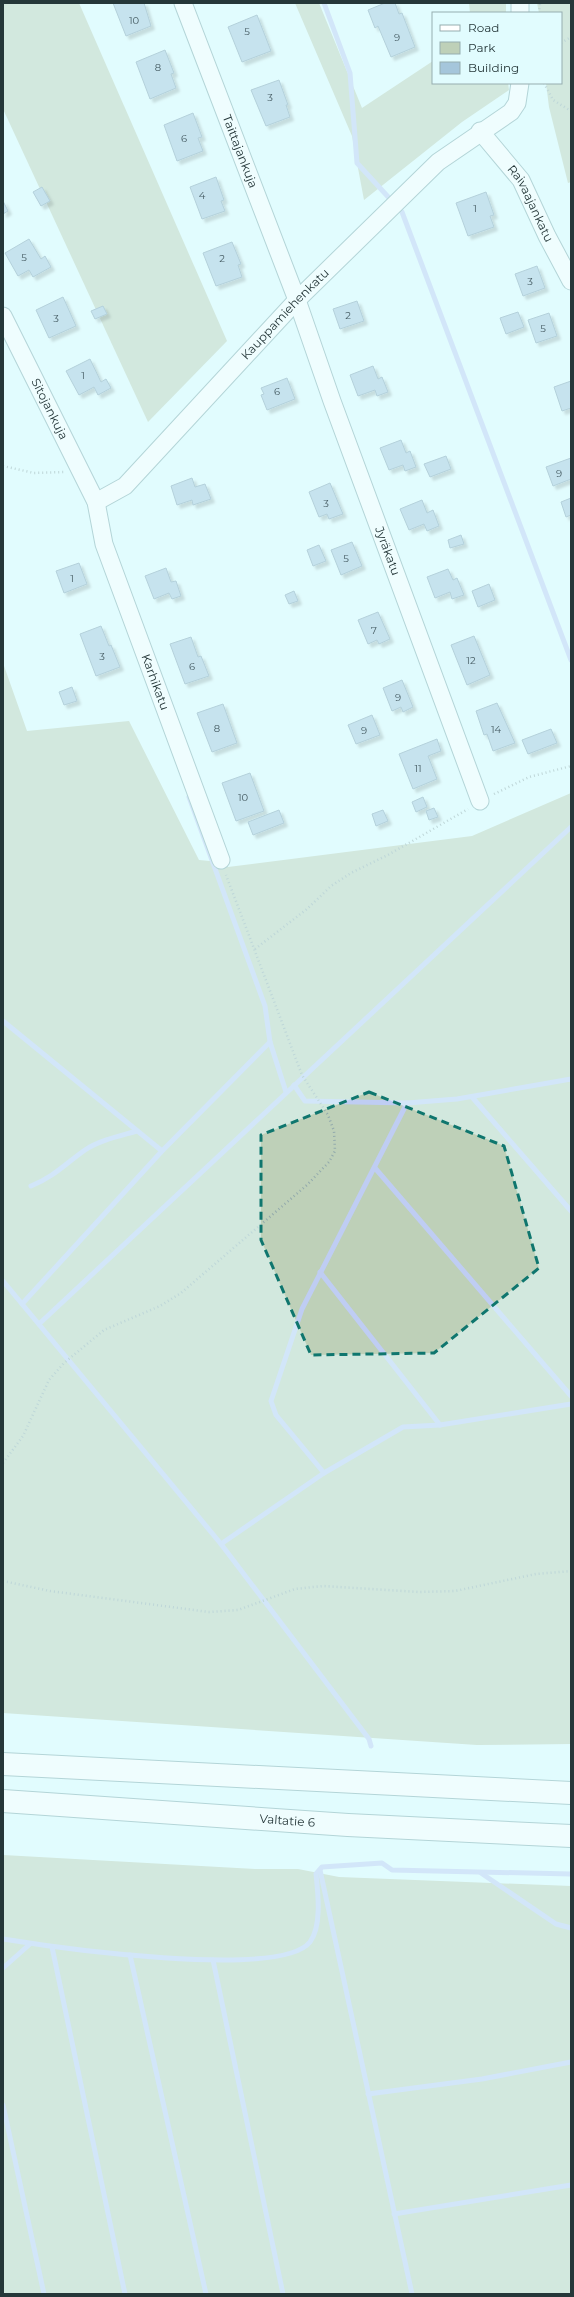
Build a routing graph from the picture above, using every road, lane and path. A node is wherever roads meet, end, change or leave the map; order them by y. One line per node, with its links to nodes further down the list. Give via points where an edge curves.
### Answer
1 (183, 3): 9 (street, Taittajankuja)
2 (571, 37): 3 (path)
3 (562, 42)
4 (520, 84): 7 (street, Kauppamiehenkatu, via 517,103 511,112)
5 (545, 84): 6 (path, via 553,100)
6 (571, 111)
7 (480, 131): 8 (street, Raivaajankatu, via 521,180); 9 (street, Kauppamiehenkatu, via 438,162)
8 (571, 281)
9 (297, 300): 13 (street, Kauppamiehenkatu, via 125,486); 15 (street, Jyräkatu)
10 (3, 316): 12 (street, Sitojankuja)
11 (3, 466): 12 (path, via 34,473)
12 (79, 471): 13 (street, Sitojankuja)
13 (96, 502): 16 (street, Karhikatu, via 104,544)
14 (571, 766): 15 (path, via 529,776)
15 (480, 801): 17 (path, via 388,855 351,872)
16 (221, 860): 17 (path)
17 (255, 948): 18 (path, via 302,1075 324,1107 334,1131 335,1151 329,1162 280,1209 181,1293 160,1306 104,1330 64,1363 49,1380 23,1436)
18 (3, 1463)
19 (571, 1571): 20 (path, via 536,1574 455,1591 419,1592 323,1586 295,1589 238,1610 209,1612 50,1591)
20 (3, 1581)
21 (3, 1764): 22 (highway)
22 (571, 1793)
23 (3, 1801): 24 (highway, Valtatie 6, via 348,1825)
24 (571, 1836)

